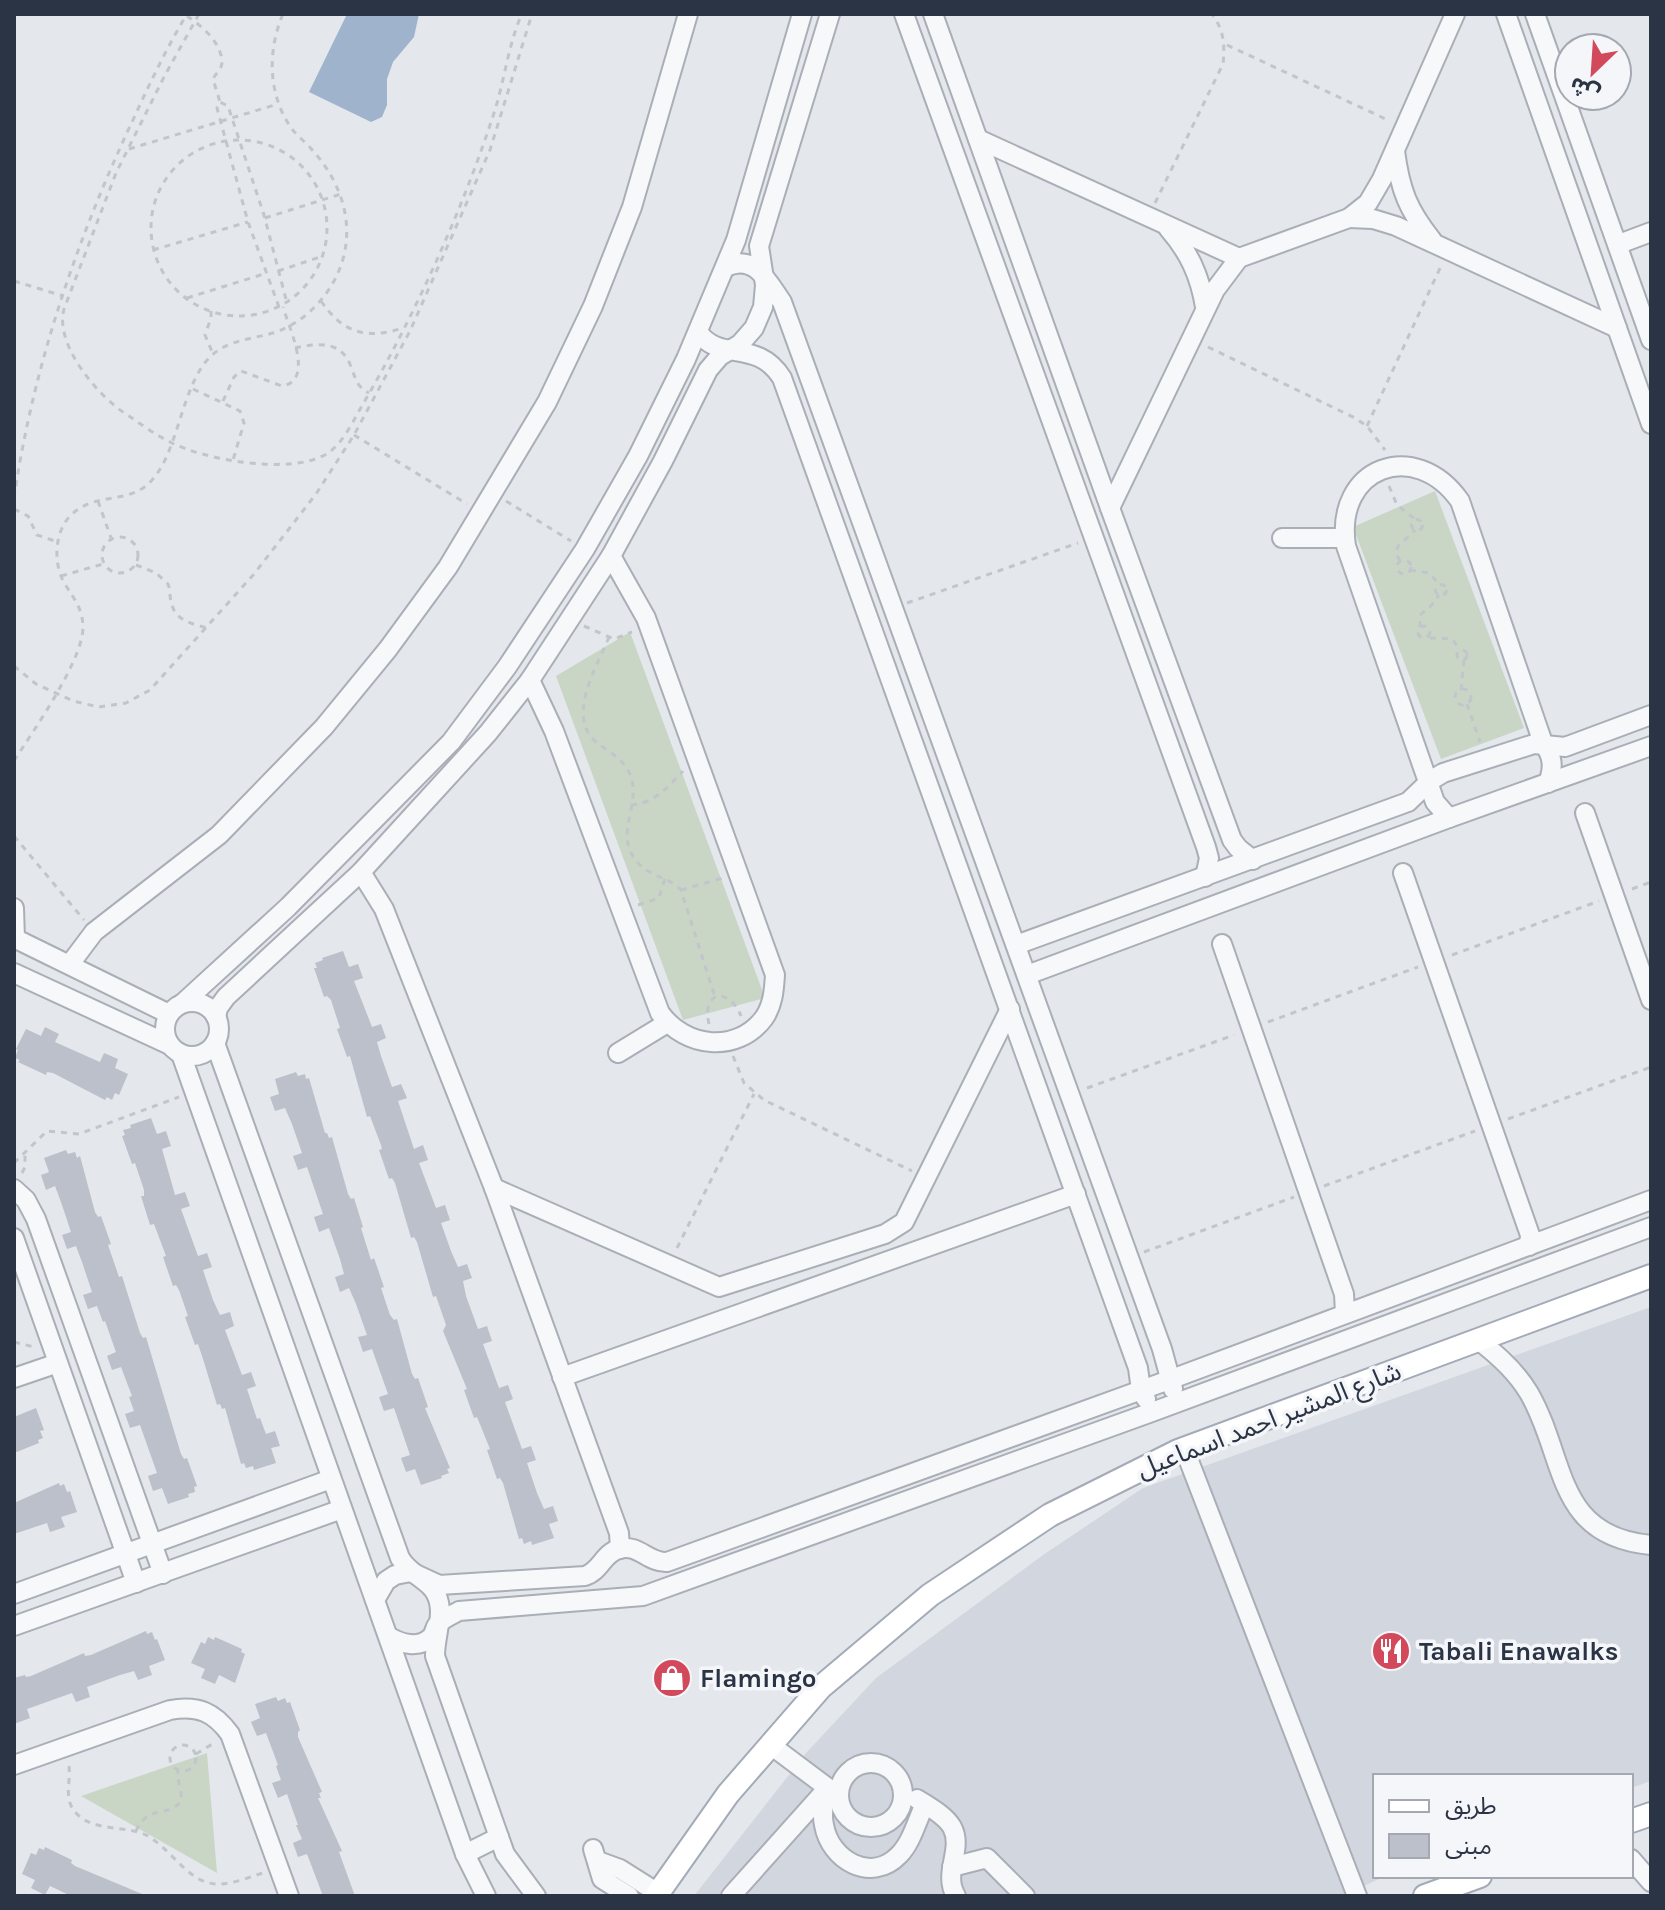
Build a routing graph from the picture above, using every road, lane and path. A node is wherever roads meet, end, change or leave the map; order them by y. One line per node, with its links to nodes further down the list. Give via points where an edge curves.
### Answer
1 (187, 14): 15 (path); 46 (path, via 97,197)
2 (199, 14): 15 (path)
3 (283, 14): 20 (path, via 272,44)
4 (522, 14): 54 (path, via 470,180)
5 (532, 14): 68 (path, via 490,150 410,331)
6 (688, 14): 72 (street, via 632,207 593,306 547,402)
7 (802, 14): 41 (street)
8 (830, 14): 44 (street, via 759,246)
9 (904, 14): 57 (street)
10 (933, 14): 24 (street)
11 (1212, 14): 16 (path)
12 (1455, 14): 23 (street)
13 (1506, 14): 18 (street)
14 (1541, 16): 17 (street)
15 (195, 21): 19 (path, via 208,32 221,58 213,79); 28 (path)
16 (1225, 44): 23 (path); 33 (path, via 1223,64)
17 (1546, 44): 18 (street); 36 (street)
18 (1520, 53): 55 (street)
19 (220, 102): 21 (path, via 227,103); 22 (path)
20 (278, 104): 21 (path); 29 (path)
21 (232, 118): 22 (path); 25 (path)
22 (220, 121): 26 (path); 28 (path)
23 (1404, 128): 27 (street)
24 (978, 139): 33 (street); 52 (street)
25 (239, 140): 26 (path); 30 (path, via 289,155 304,168); 31 (path)
26 (226, 141): 34 (path); 38 (path, via 196,151 167,176 152,212)
27 (1395, 148): 32 (street, via 1368,203); 37 (street, via 1399,183 1413,216)
28 (128, 149): 69 (path, via 64,309 62,331 78,365 119,410)
29 (341, 194): 30 (path); 48 (path, via 347,237 341,268)
30 (323, 201): 31 (path); 39 (path)
31 (265, 218): 42 (path)
32 (1349, 218): 37 (street, via 1396,226); 40 (street)
33 (1157, 221): 40 (street); 50 (street, via 1181,242 1193,262)
34 (248, 222): 38 (path); 43 (path)
35 (1651, 232): 36 (street)
36 (1619, 244): 59 (street)
37 (1442, 247): 55 (street); 67 (path)
38 (153, 250): 47 (path, via 166,277)
39 (323, 256): 42 (path); 49 (path, via 309,282)
40 (1239, 258): 50 (street)
41 (726, 267): 44 (street, via 750,264); 56 (street)
42 (278, 271): 49 (path)
43 (267, 273): 47 (path); 49 (path)
44 (763, 274): 61 (street, via 763,307 754,328); 94 (street, via 782,302)
45 (14, 281): 46 (path)
46 (63, 296): 73 (path, via 43,354)
47 (186, 299): 51 (path)
48 (320, 301): 53 (path); 54 (path, via 339,322 365,334)
49 (283, 305): 51 (path, via 241,317); 53 (path)
50 (1205, 307): 58 (street)
51 (211, 311): 62 (path, via 205,335)
52 (1044, 324): 57 (street); 75 (street)
53 (289, 327): 60 (path); 62 (path)
54 (403, 328): 64 (path)
55 (1617, 328): 66 (street)
56 (698, 332): 61 (street, via 712,346); 85 (street, via 638,456)
57 (1017, 332): 81 (street)
58 (1190, 339): 67 (path); 75 (street)
59 (1651, 340)
60 (295, 348): 64 (path, via 319,343 340,350 360,388); 65 (path, via 300,369 295,381 282,386 241,371)
61 (731, 349): 86 (street, via 708,370); 140 (street, via 765,359 782,378)
62 (213, 354): 63 (path)
63 (193, 389): 65 (path); 69 (path)
64 (369, 393): 70 (path, via 329,453 294,463)
65 (223, 401): 70 (path, via 243,417)
66 (1651, 424)
67 (1367, 426): 71 (path, via 1383,444)
68 (354, 435): 77 (path); 98 (path, via 316,494)
69 (171, 443): 70 (path); 74 (path, via 147,485 130,495)
70 (233, 460)
71 (1386, 469): 78 (path, via 1397,505); 83 (street, via 1354,492 1346,508); 107 (street, via 1412,466 1432,472 1460,501)
72 (494, 493): 77 (street); 85 (path)
73 (14, 498)
74 (97, 500): 80 (path); 84 (path, via 70,516)
75 (1110, 508): 118 (street, via 1232,840)
76 (14, 509): 84 (path, via 28,516 37,535)
77 (482, 513): 129 (street, via 388,649 324,727 219,835)
78 (1415, 519): 79 (path); 79 (path, via 1423,526)
79 (1415, 530): 87 (path, via 1398,544)
80 (111, 538): 88 (path, via 101,554); 89 (path, via 130,539 139,556)
81 (1093, 538): 94 (path); 122 (street, via 1207,848)
82 (1282, 538): 83 (street)
83 (1345, 538): 112 (street)
84 (58, 542): 91 (path)
85 (585, 549): 139 (street, via 451,742 288,907)
86 (611, 556): 95 (street); 96 (street)
87 (1400, 561): 90 (path, via 1408,561); 90 (path, via 1398,571)
88 (103, 564): 89 (path, via 119,574); 91 (path)
89 (136, 565): 98 (path, via 168,584 171,604 186,622)
90 (1410, 570): 92 (path, via 1429,573)
91 (61, 576): 104 (path, via 82,613 83,630)
92 (1439, 584): 93 (path); 93 (path, via 1447,590)
93 (1439, 595): 97 (path, via 1420,615)
94 (893, 608): 132 (street)
95 (570, 619): 99 (path); 102 (street)
96 (648, 623): 99 (path, via 618,639); 109 (street)
97 (1420, 627): 100 (path, via 1419,636); 100 (path, via 1430,628)
98 (207, 628): 104 (path, via 150,690 126,703 99,707)
99 (609, 637): 114 (path, via 583,714 597,744 624,764 633,782)
100 (1428, 638): 103 (path, via 1452,639 1467,653)
101 (14, 666): 104 (path)
102 (530, 680): 119 (street); 128 (street)
103 (1461, 690): 105 (path, via 1470,694); 105 (path, via 1455,698)
104 (56, 693): 111 (path)
105 (1467, 704): 110 (path)
106 (1651, 715): 107 (street, via 1565,747)
107 (1543, 743): 110 (street); 113 (street, via 1552,762)
108 (1651, 746): 113 (street)
109 (696, 757): 114 (path, via 660,795); 121 (street)
110 (1486, 759): 112 (street)
111 (14, 761)
112 (1430, 781): 116 (street, via 1435,802); 118 (street, via 1408,802)
113 (1548, 783): 116 (street)
114 (630, 805): 123 (path, via 629,850 639,865)
115 (1585, 813): 126 (street)
116 (1449, 818): 136 (street)
117 (14, 836): 129 (path)
118 (1253, 860): 122 (street)
119 (361, 872): 141 (street, via 226,997); 159 (street, via 384,909)
120 (1403, 873): 133 (street)
121 (738, 874): 125 (path); 144 (street, via 775,975 774,997 764,1017)
122 (1205, 877): 132 (street)
123 (665, 878): 125 (path); 128 (path, via 656,900)
124 (1651, 882): 126 (path)
125 (681, 890): 137 (path)
126 (1614, 895): 133 (path); 138 (street)
127 (14, 908): 130 (street)
128 (621, 910): 142 (street)
129 (94, 932): 134 (street)
130 (15, 938): 134 (street)
131 (1222, 944): 143 (street)
132 (1016, 945): 136 (street)
133 (1434, 962): 143 (path); 154 (street)
134 (70, 964): 139 (street)
135 (14, 973): 148 (street)
136 (1027, 975): 145 (street)
137 (715, 997): 144 (path, via 705,1010); 144 (path, via 732,999)
138 (1651, 1000)
139 (176, 1008): 141 (street, via 202,1004); 148 (street, via 165,1030)
140 (1010, 1009): 147 (street); 157 (street)
141 (216, 1017): 146 (street)
142 (667, 1023): 144 (street, via 688,1038); 149 (street)
143 (1251, 1028): 153 (path); 160 (street)
144 (731, 1039): 152 (path, via 737,1070)
145 (1050, 1040): 147 (street); 153 (street)
146 (215, 1043): 148 (street, via 200,1055); 187 (street, via 400,1558)
147 (1024, 1048): 161 (street)
148 (175, 1050): 151 (street)
149 (618, 1053)
150 (1651, 1067): 154 (path)
151 (193, 1092): 155 (path, via 79,1134 47,1131); 179 (street)
152 (754, 1094): 157 (path); 167 (path)
153 (1070, 1095): 166 (street)
154 (1491, 1125): 160 (path); 165 (street, via 1530,1235)
155 (25, 1153): 156 (path); 158 (path)
156 (14, 1163)
157 (926, 1178): 167 (street, via 904,1222 885,1234 725,1286 713,1286)
158 (18, 1181): 181 (street)
159 (494, 1188): 167 (street); 172 (street)
160 (1308, 1192): 166 (path); 169 (street, via 1344,1294)
161 (1076, 1194): 172 (street); 175 (street, via 1138,1368)
162 (1651, 1200): 165 (street)
163 (1651, 1227): 176 (street)
164 (14, 1238): 171 (street)
165 (1529, 1246): 169 (street)
166 (1129, 1258): 174 (street, via 1166,1358)
167 (668, 1265)
168 (1651, 1276): 170 (main road, شارع المشير احمد اسماعيل)
169 (1345, 1313): 174 (street)
170 (1478, 1340): 178 (main road, شارع المشير احمد اسماعيل); 182 (street, via 1499,1356 1530,1395 1583,1516 1603,1533)
171 (58, 1363): 173 (street); 184 (street)
172 (562, 1377): 183 (street, via 619,1533)
173 (14, 1378)
174 (1169, 1380): 175 (street); 176 (street)
175 (1141, 1390): 177 (street); 185 (street, via 668,1562)
176 (1180, 1402): 177 (street)
177 (1152, 1412): 190 (street)
178 (1184, 1448): 198 (main road, شارع المشير احمد اسماعيل, via 1050,1515 930,1595 821,1687); 224 (street)
179 (331, 1479): 180 (street); 181 (street)
180 (342, 1509): 188 (street); 192 (street)
181 (151, 1545): 184 (street); 188 (street)
182 (1651, 1545)
183 (620, 1549): 185 (street, via 634,1549); 186 (street)
184 (126, 1554): 189 (street); 191 (street)
185 (653, 1560): 190 (street, via 662,1574)
186 (600, 1567): 187 (street, via 583,1576 451,1585); 193 (street)
187 (411, 1572): 192 (street, via 386,1581); 194 (street, via 433,1589 442,1608)
188 (163, 1574): 189 (street)
189 (136, 1583): 195 (street)
190 (656, 1592): 193 (street)
191 (14, 1594)
192 (375, 1600): 196 (street)
193 (616, 1600): 194 (street, via 459,1611)
194 (437, 1625): 196 (street, via 432,1637 422,1642 398,1642); 205 (street, via 435,1656)
195 (14, 1626)
196 (388, 1636): 206 (street)
197 (67, 1746): 199 (street); 204 (path, via 67,1792 74,1811 91,1822); 210 (street, via 170,1710 205,1710 230,1734)
198 (772, 1746): 202 (street); 214 (main road, شارع المشير احمد اسماعيل, via 728,1794)
199 (14, 1765)
200 (178, 1771): 200 (path, via 193,1768 197,1761 192,1747 177,1746 171,1752); 204 (path, via 179,1803 146,1817)
201 (903, 1790): 202 (street, via 884,1765 862,1763); 202 (street, via 901,1808 879,1827 851,1821); 203 (street)
202 (833, 1792): 203 (street, via 823,1805 829,1842 839,1857 869,1868 898,1856); 221 (street)
203 (925, 1804): 209 (street, via 952,1826)
204 (136, 1832): 210 (path, via 164,1845 192,1875 207,1882 223,1884)
205 (499, 1837): 206 (street); 207 (street)
206 (465, 1854): 211 (street)
207 (508, 1860): 218 (street); 219 (street)
208 (1633, 1861): 213 (street)
209 (952, 1867): 222 (street, via 950,1882); 223 (street, via 987,1858)
210 (279, 1868): 215 (street)
211 (472, 1872): 216 (street); 217 (street)
212 (1474, 1878): 225 (main road)
213 (1651, 1882)
214 (657, 1894): 220 (street, via 596,1855 602,1879)
215 (289, 1896)
216 (474, 1896)
217 (486, 1896)
218 (516, 1896)
219 (536, 1896)
220 (629, 1896)
221 (731, 1896)
222 (956, 1896)
223 (1025, 1896)
224 (1357, 1896)
225 (1425, 1896)

